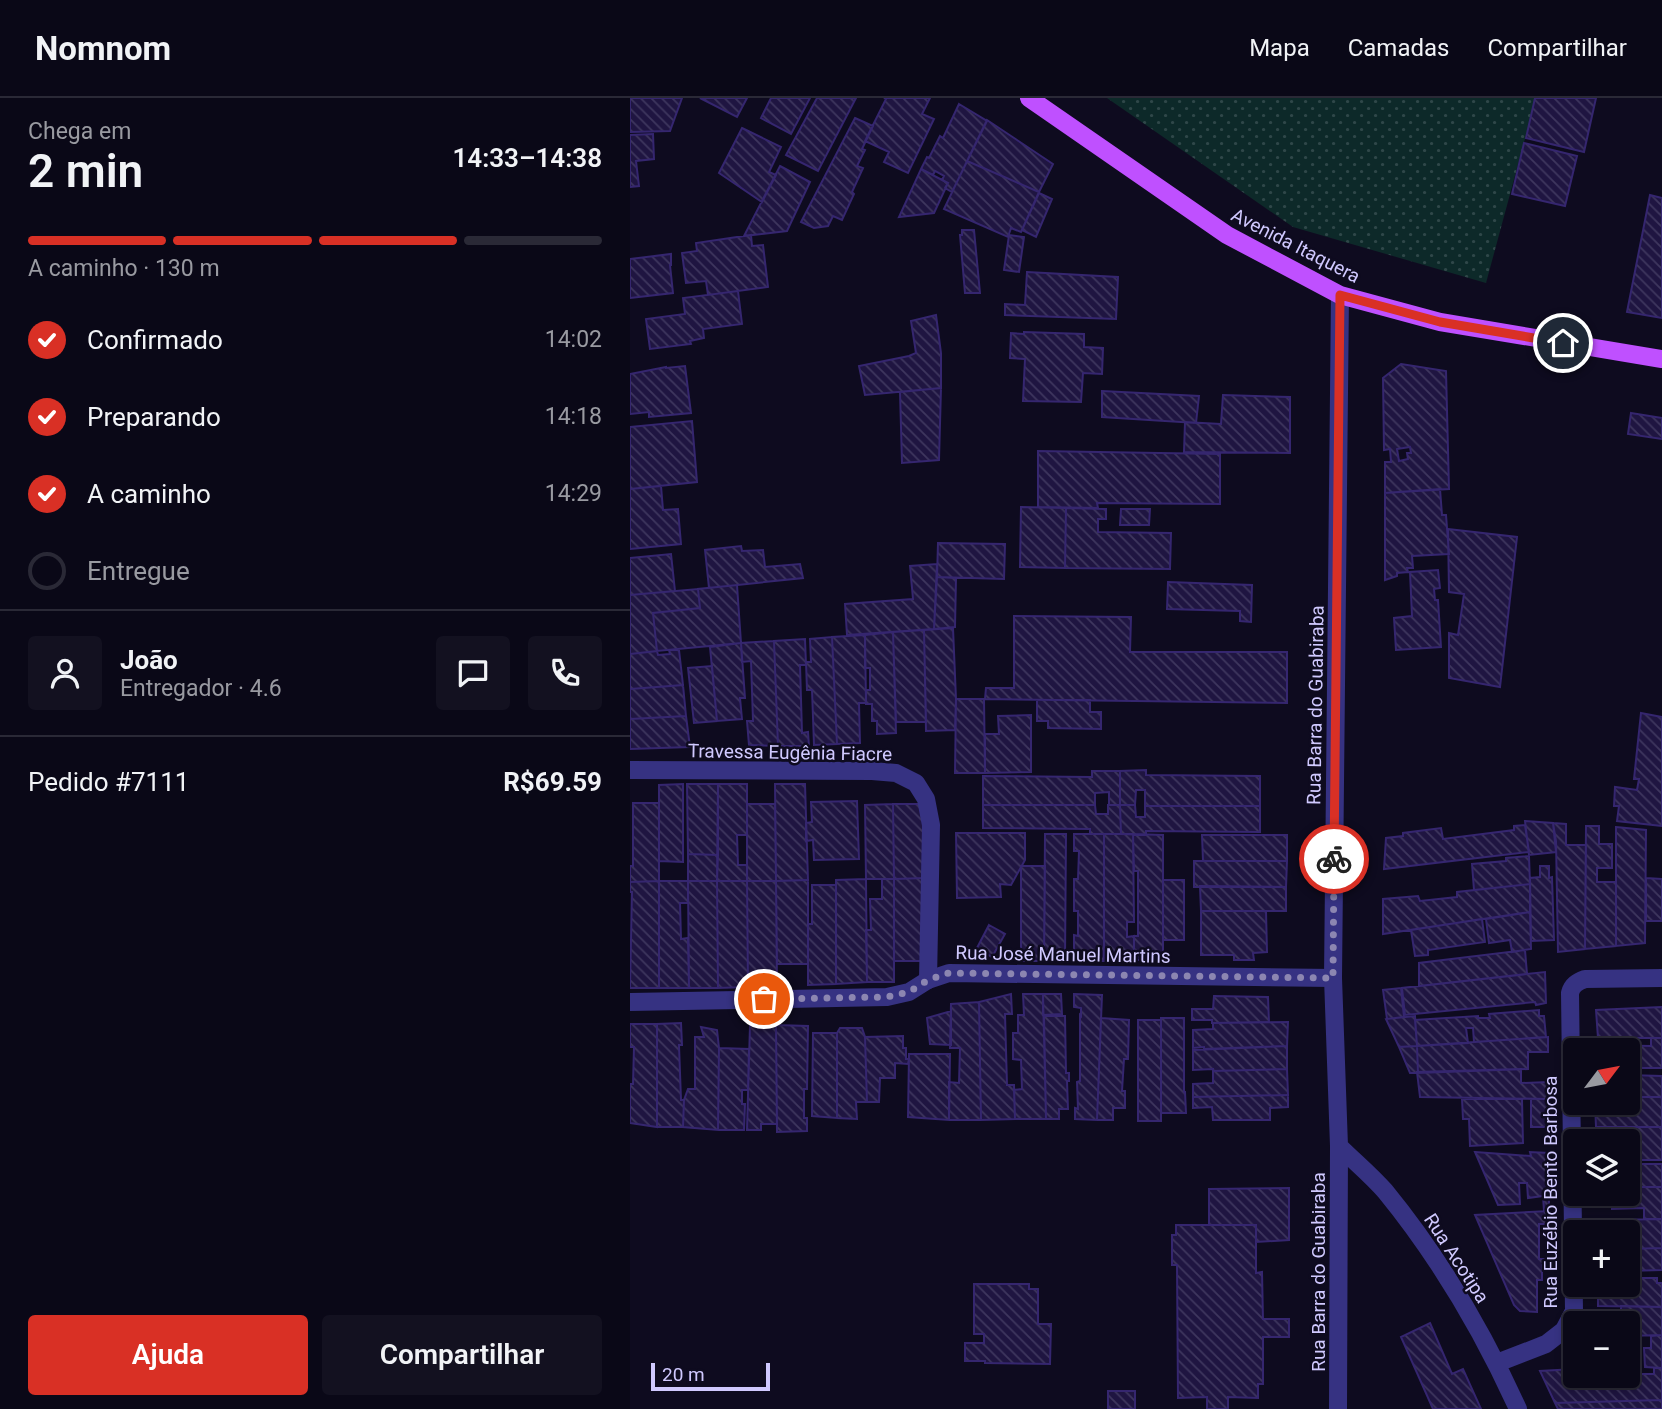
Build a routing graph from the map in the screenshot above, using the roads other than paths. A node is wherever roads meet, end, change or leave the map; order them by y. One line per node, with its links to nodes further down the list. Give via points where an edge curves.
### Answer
1 (1029, 98): 2 (main road, Avenida Itaquera, via 1227,235)
2 (1340, 295): 3 (main road, Avenida Itaquera, via 1440,322); 5 (street, Rua Barra do Guabiraba)
3 (1662, 359)
4 (630, 770): 7 (street, Travessa Eugênia Fiacre, via 872,771 896,773 916,783 926,799 931,825)
5 (1333, 978): 7 (street, Rua José Manuel Martins, via 949,973); 9 (street, Rua Barra do Guabiraba)
6 (1662, 978): 10 (street, Rua Euzébio Bento Barbosa, via 1585,979 1571,988 1574,1311 1564,1330 1546,1344)
7 (928, 980): 8 (street, Rua José Manuel Martins, via 909,992 887,997)
8 (630, 1002)
9 (1339, 1146): 10 (street, Rua Acotipa, via 1383,1190 1440,1265); 11 (street, Rua Barra do Guabiraba)
10 (1497, 1363): 12 (street, Rua Acotipa)
11 (1338, 1409)
12 (1518, 1409)

